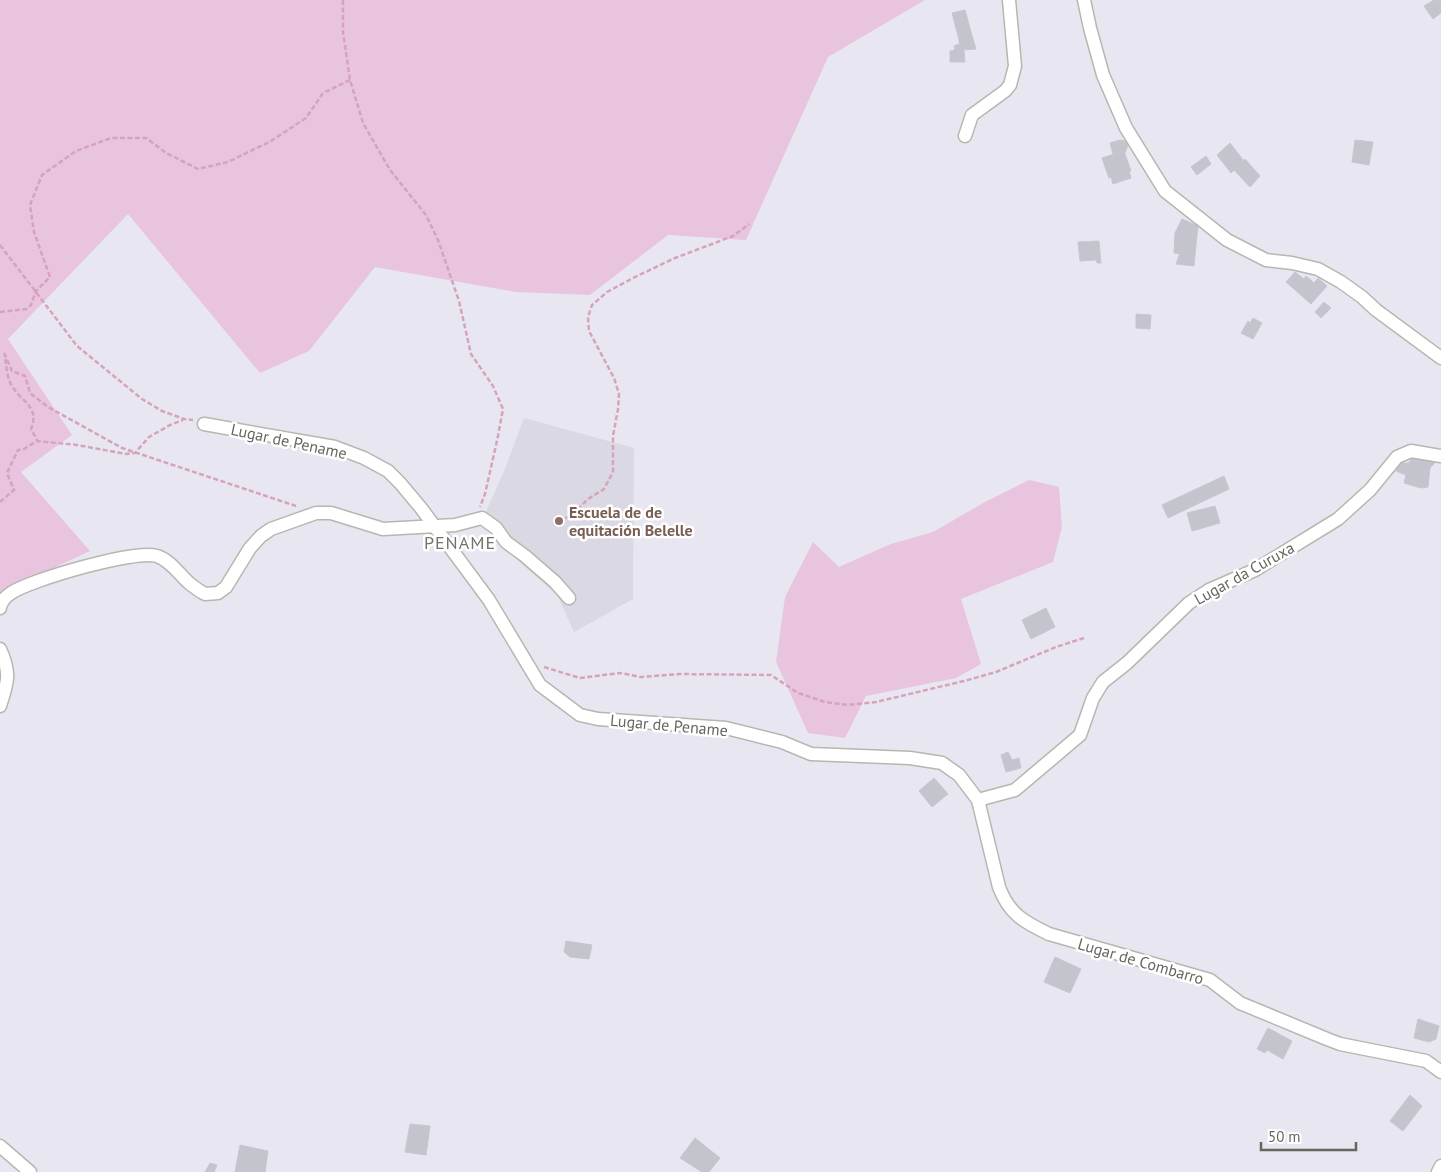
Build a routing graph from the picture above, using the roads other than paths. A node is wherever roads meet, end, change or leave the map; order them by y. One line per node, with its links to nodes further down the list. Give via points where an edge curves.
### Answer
1 (1009, 0): 3 (street, via 1016,66 1010,85 972,115)
2 (1084, 0): 4 (street, via 1103,75 1126,128 1165,191 1227,240 1266,260 1318,269 1341,282)
3 (965, 136)
4 (1441, 358)
5 (204, 424): 7 (street, Lugar de Pename, via 335,448 364,458 388,472)
6 (1441, 456): 12 (street, Lugar da Curuxa, via 1411,451 1397,457 1370,490 1338,518 1255,570 1209,590 1189,603 1103,682 1093,698 1080,734 1015,790)
7 (435, 526): 8 (street, via 478,519 496,528 506,542 537,566); 9 (street, via 383,529 331,513 316,512 261,536 226,587 218,593 205,594 158,556 144,556 84,566 29,584 10,593); 12 (street, Lugar de Pename, via 489,600 540,685 580,715 726,728 782,742 811,754 910,758 942,763 959,775)
8 (569, 598)
9 (0, 608)
10 (0, 649): 11 (street, via 9,674)
11 (0, 706)
12 (978, 800): 13 (street, Lugar de Combarro, via 1004,900 1012,912 1028,924 1049,934 1210,980 1240,1003 1340,1044 1426,1061)
13 (1440, 1068)
14 (0, 1146): 16 (street)
15 (1441, 1166): 17 (street)
16 (30, 1172)
17 (1438, 1172)

